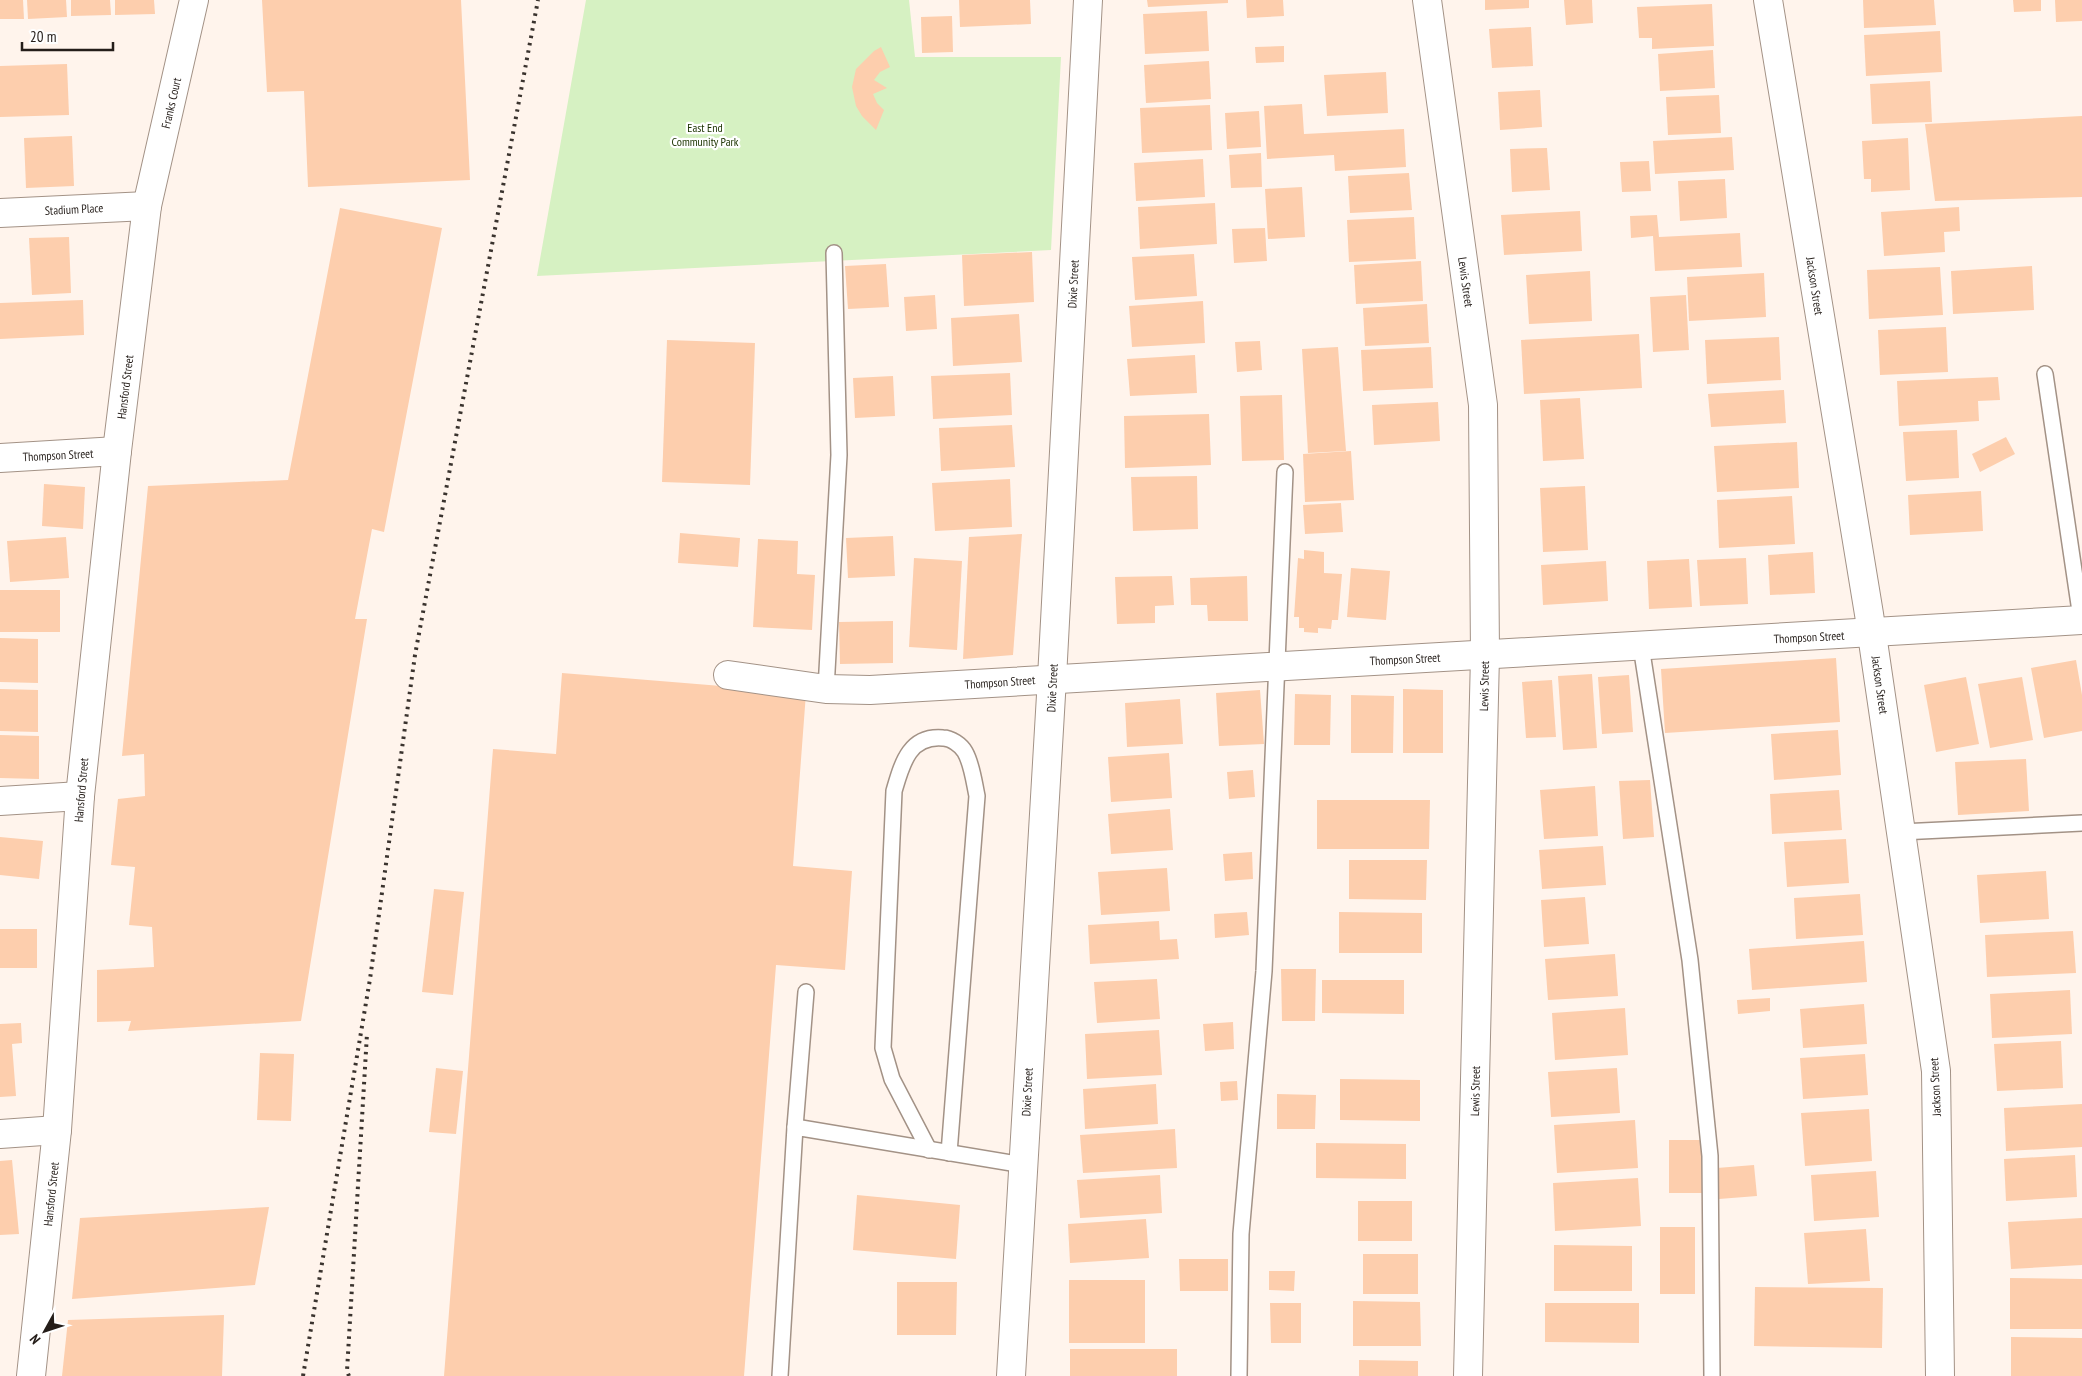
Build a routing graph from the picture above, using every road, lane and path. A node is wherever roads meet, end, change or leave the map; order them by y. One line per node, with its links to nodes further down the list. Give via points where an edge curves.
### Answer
1 (194, 0): 5 (street, Franks Court)
2 (1088, 0): 18 (street, Dixie Street)
3 (1427, 0): 15 (street, Lewis Street, via 1483,405)
4 (1768, 0): 13 (street, Jackson Street)
5 (147, 206): 6 (street, Stadium Place); 9 (street, Hansford Street)
6 (0, 213)
7 (834, 254): 19 (lane, via 839,455)
8 (2045, 374): 12 (lane)
9 (117, 452): 10 (street, Thompson Street); 20 (street, Hansford Street)
10 (0, 458)
11 (1285, 472): 16 (lane)
12 (2082, 621): 13 (street, Thompson Street)
13 (1872, 633): 14 (street, Thompson Street); 23 (street, Jackson Street)
14 (1641, 646): 15 (street, Thompson Street); 36 (lane, via 1690,960 1710,1156)
15 (1485, 655): 16 (street, Thompson Street); 35 (street, Lewis Street)
16 (1277, 666): 18 (street, Thompson Street); 34 (lane, via 1264,971 1241,1234)
17 (728, 676): 19 (street, Thompson Street)
18 (1052, 678): 19 (street, Thompson Street, via 870,690); 30 (street, Dixie Street)
19 (826, 688)
20 (80, 796): 21 (street); 26 (street, Hansford Street)
21 (0, 800)
22 (2082, 823): 23 (lane)
23 (1901, 832): 37 (street, Jackson Street, via 1936,1071)
24 (806, 992): 25 (lane)
25 (795, 1128): 28 (lane); 32 (lane)
26 (57, 1130): 27 (street); 31 (street, Hansford Street)
27 (0, 1134)
28 (929, 1150): 29 (lane); 29 (lane, via 892,1079 883,1048 894,790 903,762 915,744 932,737 949,738 964,750 977,796)
29 (949, 1153): 30 (lane)
30 (1023, 1165): 33 (street, Dixie Street)
31 (31, 1376)
32 (780, 1376)
33 (1011, 1376)
34 (1239, 1376)
35 (1468, 1376)
36 (1712, 1376)
37 (1940, 1376)

